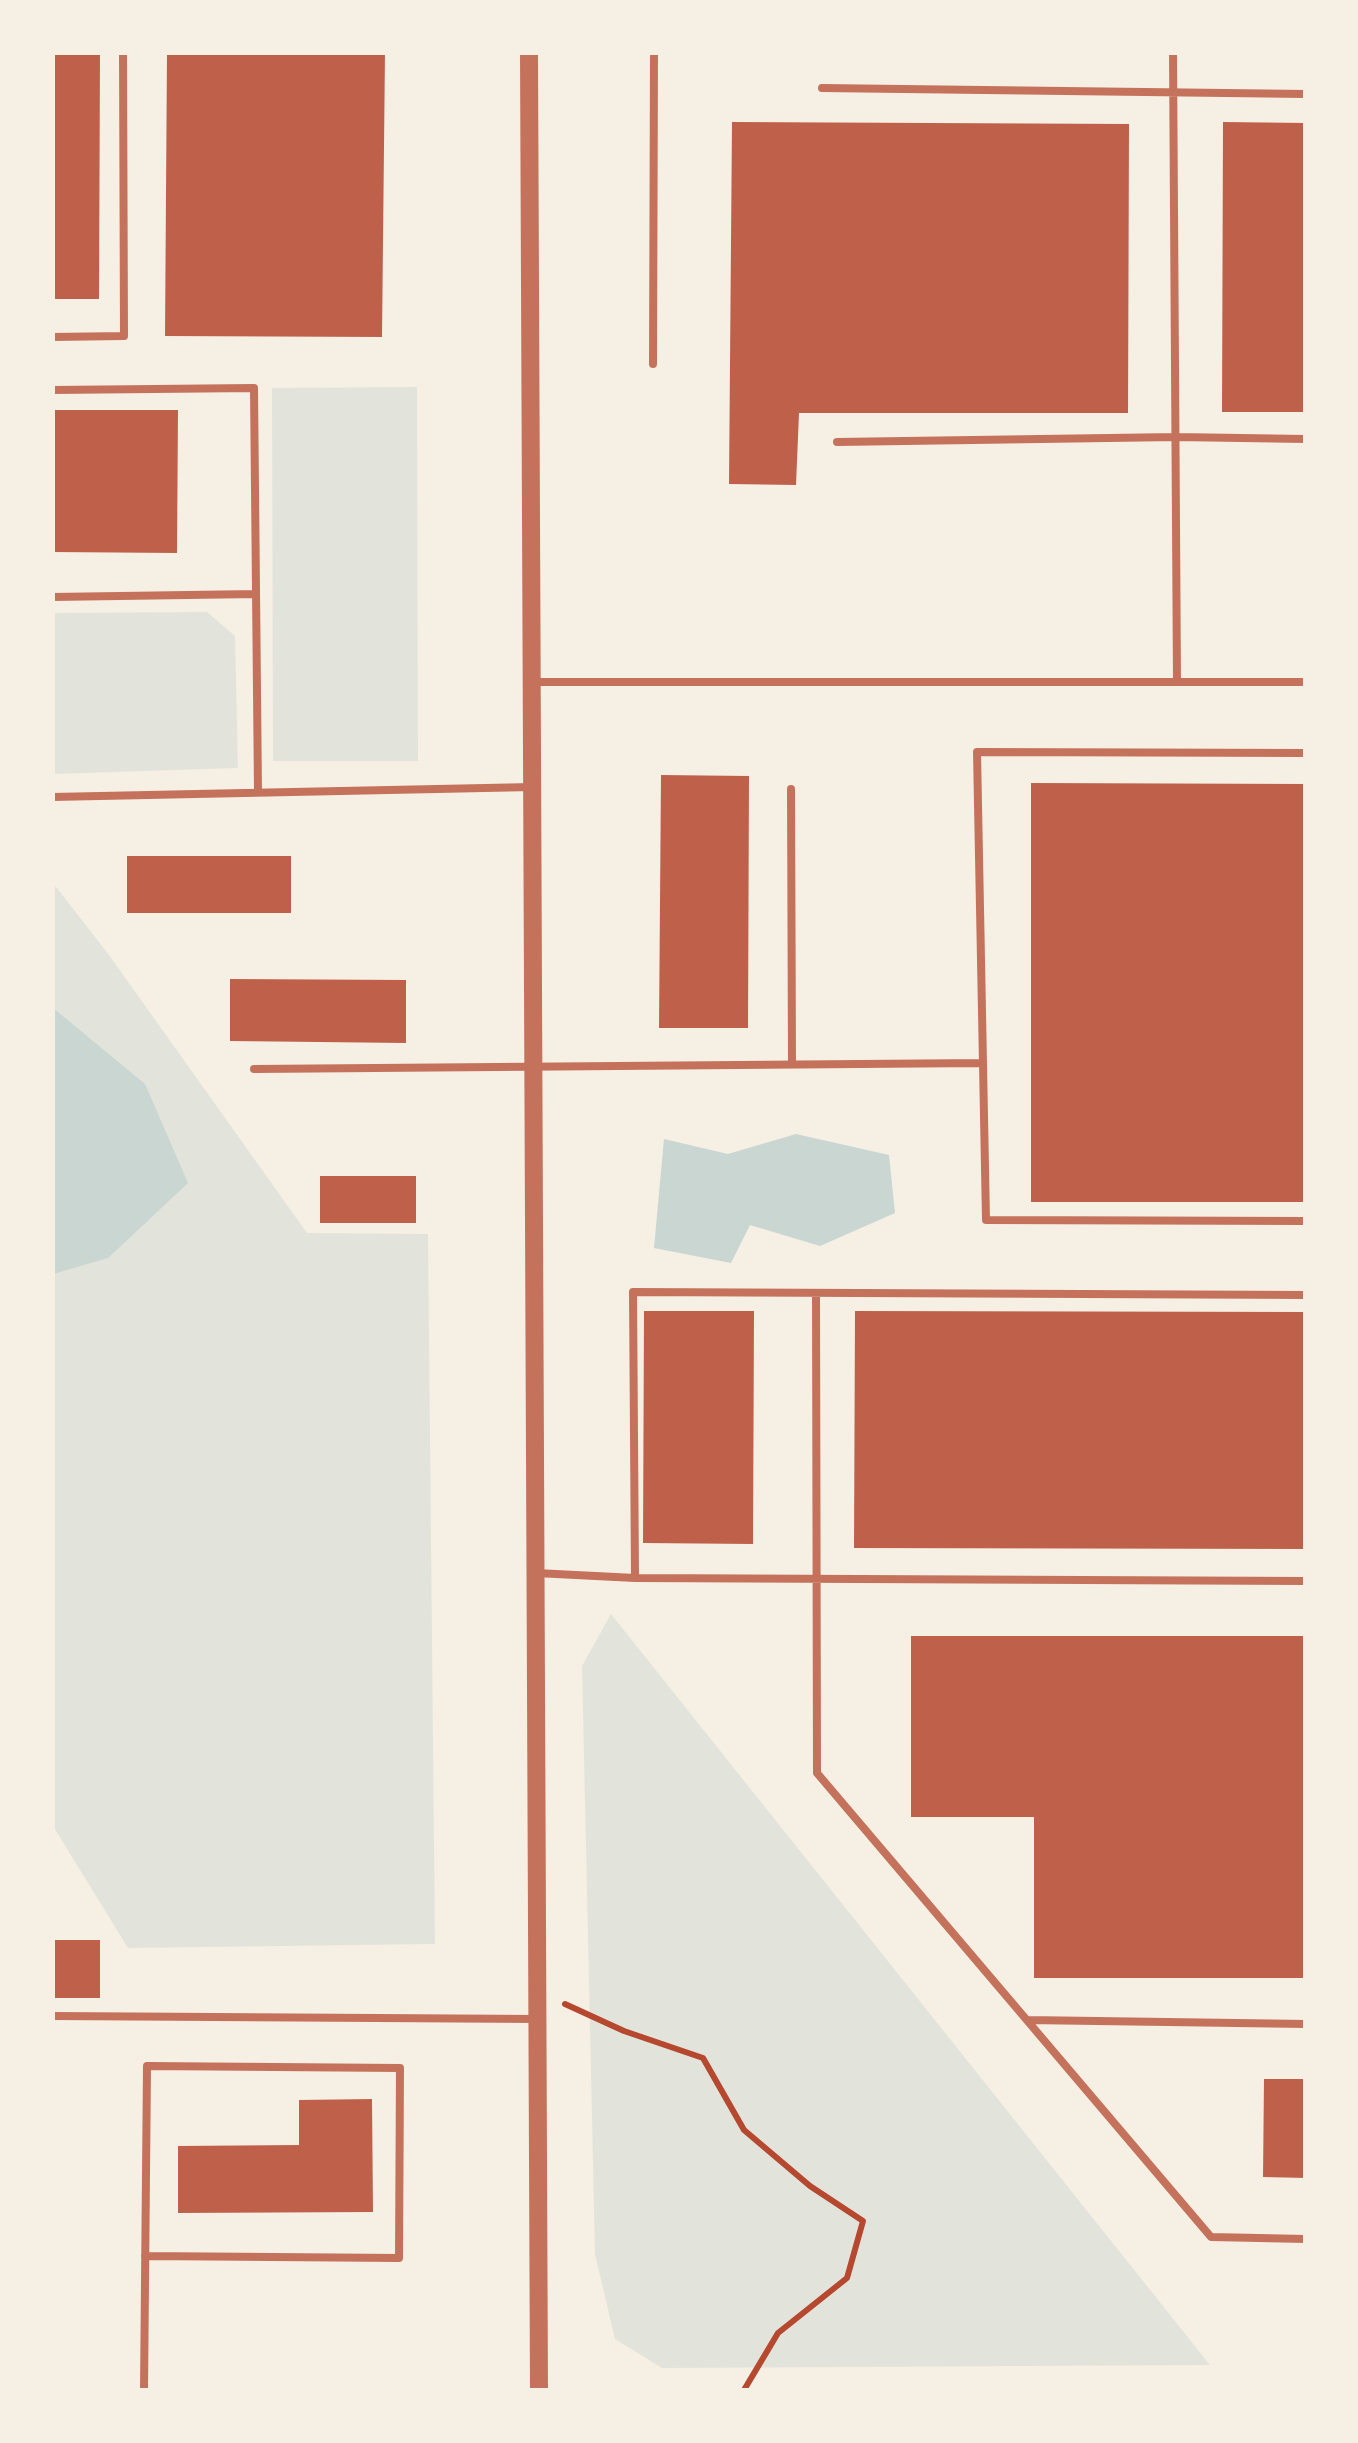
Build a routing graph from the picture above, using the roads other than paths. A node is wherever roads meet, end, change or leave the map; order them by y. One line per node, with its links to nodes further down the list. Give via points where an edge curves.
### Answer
1 (122, 52): 8 (lane, via 124,336)
2 (529, 52): 16 (street)
3 (654, 52): 9 (lane)
4 (1173, 52): 6 (lane)
5 (822, 88): 6 (lane)
6 (1174, 93): 7 (lane); 11 (lane)
7 (1306, 94)
8 (52, 337)
9 (653, 364)
10 (52, 390): 14 (lane, via 254,388)
11 (1176, 437): 12 (lane); 13 (lane); 17 (lane)
12 (1306, 439)
13 (837, 442)
14 (256, 594): 15 (lane); 22 (lane)
15 (52, 597)
16 (532, 682): 17 (lane); 20 (street)
17 (1178, 682): 18 (lane)
18 (1306, 682)
19 (1306, 753): 24 (lane, via 977,752)
20 (532, 787): 22 (lane); 26 (street)
21 (791, 789): 25 (lane)
22 (258, 792): 23 (lane)
23 (52, 797)
24 (981, 1063): 25 (lane); 28 (lane, via 986,1220)
25 (792, 1064): 26 (lane)
26 (534, 1066): 27 (lane); 31 (street)
27 (254, 1069)
28 (1306, 1221)
29 (816, 1293): 30 (lane); 32 (lane, via 633,1292); 33 (lane)
30 (1306, 1295)
31 (536, 1573): 32 (lane); 36 (street)
32 (635, 1578): 33 (lane)
33 (817, 1578): 34 (lane); 37 (lane, via 817,1773)
34 (1306, 1581)
35 (52, 2016): 36 (lane)
36 (538, 2019): 42 (street)
37 (1027, 2020): 38 (lane); 39 (lane, via 1211,2237)
38 (1306, 2024)
39 (1306, 2238)
40 (146, 2256): 40 (lane, via 146,2066 400,2068 398,2258); 41 (lane)
41 (144, 2390)
42 (539, 2390)

